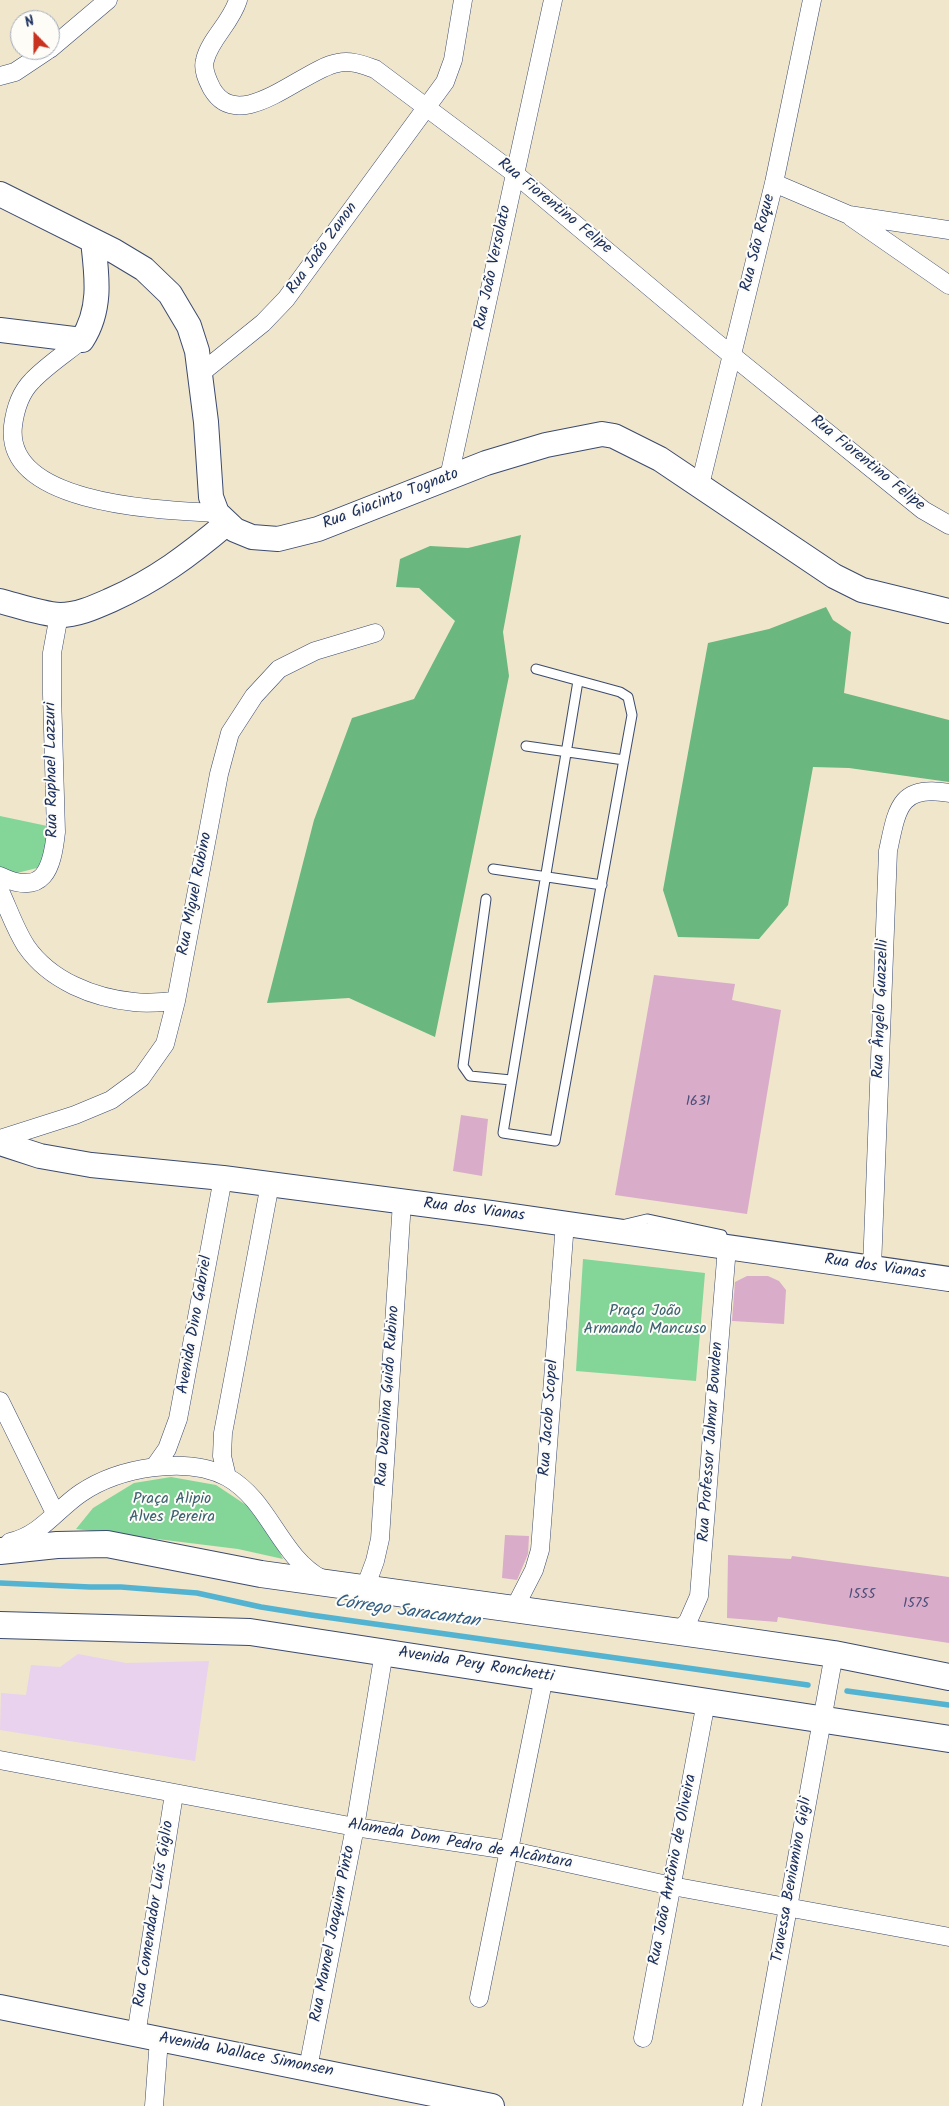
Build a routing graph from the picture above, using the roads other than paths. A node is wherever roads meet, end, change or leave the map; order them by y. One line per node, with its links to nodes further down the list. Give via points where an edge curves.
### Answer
1 (108, 0): 6 (street)
2 (238, 0): 9 (street, Rua Fiorentino Felipe, via 234,13 204,62 205,74 213,91 226,103 242,106 260,102 323,67 348,62 375,69)
3 (463, 0): 9 (street, Rua João Zanon, via 453,60 445,82)
4 (553, 0): 10 (street, Rua João Versolato)
5 (812, 0): 11 (street, Rua São Roque)
6 (60, 40)
7 (33, 60): 8 (street, via 15,72)
8 (0, 76)
9 (427, 108): 10 (street, Rua Fiorentino Felipe); 20 (street, Rua João Zanon, via 286,299 263,323)
10 (514, 173): 19 (street, Rua Fiorentino Felipe); 21 (street, Rua João Versolato)
11 (774, 183): 13 (street); 19 (street, Rua São Roque)
12 (0, 194): 15 (main road)
13 (849, 215): 14 (street); 16 (street)
14 (949, 230)
15 (93, 241): 18 (main road, via 96,307 92,325); 20 (main road, via 144,269 170,294 189,326)
16 (949, 285)
17 (0, 330): 18 (main road)
18 (82, 340): 23 (street, via 31,381 21,397 12,439 16,454 29,469 47,481 88,497)
19 (732, 355): 22 (street, Rua São Roque); 24 (street, Rua Fiorentino Felipe, via 923,510)
20 (201, 373): 23 (main road, via 211,497)
21 (449, 477): 22 (main road, Rua Giacinto Tognato, via 546,444 602,434 614,436 645,452); 23 (main road, Rua Giacinto Tognato, via 318,529 278,539 252,537)
22 (700, 485): 26 (main road, Rua Giacinto Tognato, via 834,576 862,590)
23 (222, 519): 27 (main road, via 184,560 141,587 95,608)
24 (949, 525)
25 (0, 601): 27 (main road)
26 (949, 611)
27 (59, 615): 36 (street, Rua Raphael Lazzuri, via 52,653 56,832 53,859 48,871 38,880 15,882)
28 (375, 632): 41 (street, Rua Miguel Rubino, via 315,651 278,669 254,696 230,733 217,783)
29 (536, 669): 30 (lane)
30 (578, 681): 32 (lane); 33 (lane, via 628,697 632,715)
31 (526, 746): 32 (lane)
32 (566, 752): 33 (lane); 37 (lane)
33 (624, 760): 38 (lane)
34 (949, 793): 49 (street, Rua Ângelo Guazzelli, via 918,791 906,798 888,851)
35 (494, 870): 37 (lane)
36 (0, 876)
37 (545, 877): 38 (lane); 42 (lane)
38 (602, 885): 42 (lane, via 554,1141 502,1133)
39 (0, 891): 41 (street, via 26,945 42,965 67,983 97,995 136,1003)
40 (486, 899): 42 (lane, via 463,1066 470,1076)
41 (176, 1001): 43 (street, Rua Miguel Rubino, via 165,1044 140,1078 111,1100)
42 (512, 1080)
43 (0, 1141): 44 (main road, Rua dos Vianas, via 40,1156 92,1165)
44 (223, 1178): 45 (main road, Rua dos Vianas); 52 (street, Avenida Dino Gabriel, via 178,1419 167,1449)
45 (270, 1184): 46 (main road, Rua dos Vianas); 53 (street, via 223,1433 222,1456)
46 (402, 1202): 47 (main road, Rua dos Vianas); 57 (street, Rua Duzolina Guido Rubino, via 380,1538 375,1561)
47 (565, 1223): 48 (main road, Rua dos Vianas); 58 (street, Rua Jacob Scopel, via 540,1550 534,1570)
48 (741, 1244): 49 (main road, Rua dos Vianas); 60 (street, Rua Professor Jalmar Bowden, via 699,1596 695,1610)
49 (872, 1268): 50 (main road, Rua dos Vianas)
50 (949, 1279)
51 (0, 1401): 54 (street)
52 (154, 1466): 53 (street, via 199,1469); 54 (street, via 133,1469 109,1479 82,1492)
53 (226, 1477): 57 (street, via 246,1491 260,1507 298,1562 321,1579)
54 (55, 1513): 55 (street, via 26,1538)
55 (0, 1543)
56 (0, 1551): 57 (main road, via 106,1544 261,1574)
57 (353, 1587): 58 (main road)
58 (514, 1608): 60 (main road)
59 (0, 1625): 61 (main road, Avenida Pery Ronchetti, via 250,1632)
60 (679, 1631): 62 (main road)
61 (384, 1652): 63 (main road, Avenida Pery Ronchetti); 70 (street, Rua Manoel Joaquim Pinto)
62 (832, 1665): 64 (main road); 66 (street, Travessa Beniamino Gigli)
63 (544, 1677): 65 (main road, Avenida Pery Ronchetti); 71 (street)
64 (949, 1677)
65 (706, 1702): 66 (main road, Avenida Pery Ronchetti); 72 (street, Rua João Antônio de Oliveira)
66 (824, 1711): 67 (main road, Avenida Pery Ronchetti); 73 (street, Travessa Beniamino Gigli)
67 (949, 1740)
68 (0, 1760): 69 (street, Alameda Dom Pedro de Alcântara)
69 (174, 1794): 70 (street, Alameda Dom Pedro de Alcântara); 77 (street, Rua Comendador Luís Giglio)
70 (355, 1827): 71 (street, Alameda Dom Pedro de Alcântara); 80 (street, Rua Manoel Joaquim Pinto)
71 (508, 1850): 72 (street, Alameda Dom Pedro de Alcântara); 75 (street)
72 (672, 1886): 73 (street, Alameda Dom Pedro de Alcântara); 78 (street, Rua João Antônio de Oliveira)
73 (787, 1907): 74 (street, Alameda Dom Pedro de Alcântara); 83 (street, Travessa Beniamino Gigli)
74 (949, 1937)
75 (479, 1998)
76 (0, 2007): 77 (main road, Avenida Wallace Simonsen)
77 (136, 2034): 79 (main road, Avenida Wallace Simonsen)
78 (643, 2038)
79 (159, 2039): 80 (main road, Avenida Wallace Simonsen); 81 (street)
80 (308, 2068): 82 (main road, Avenida Wallace Simonsen)
81 (154, 2106)
82 (492, 2106)
83 (752, 2106)

